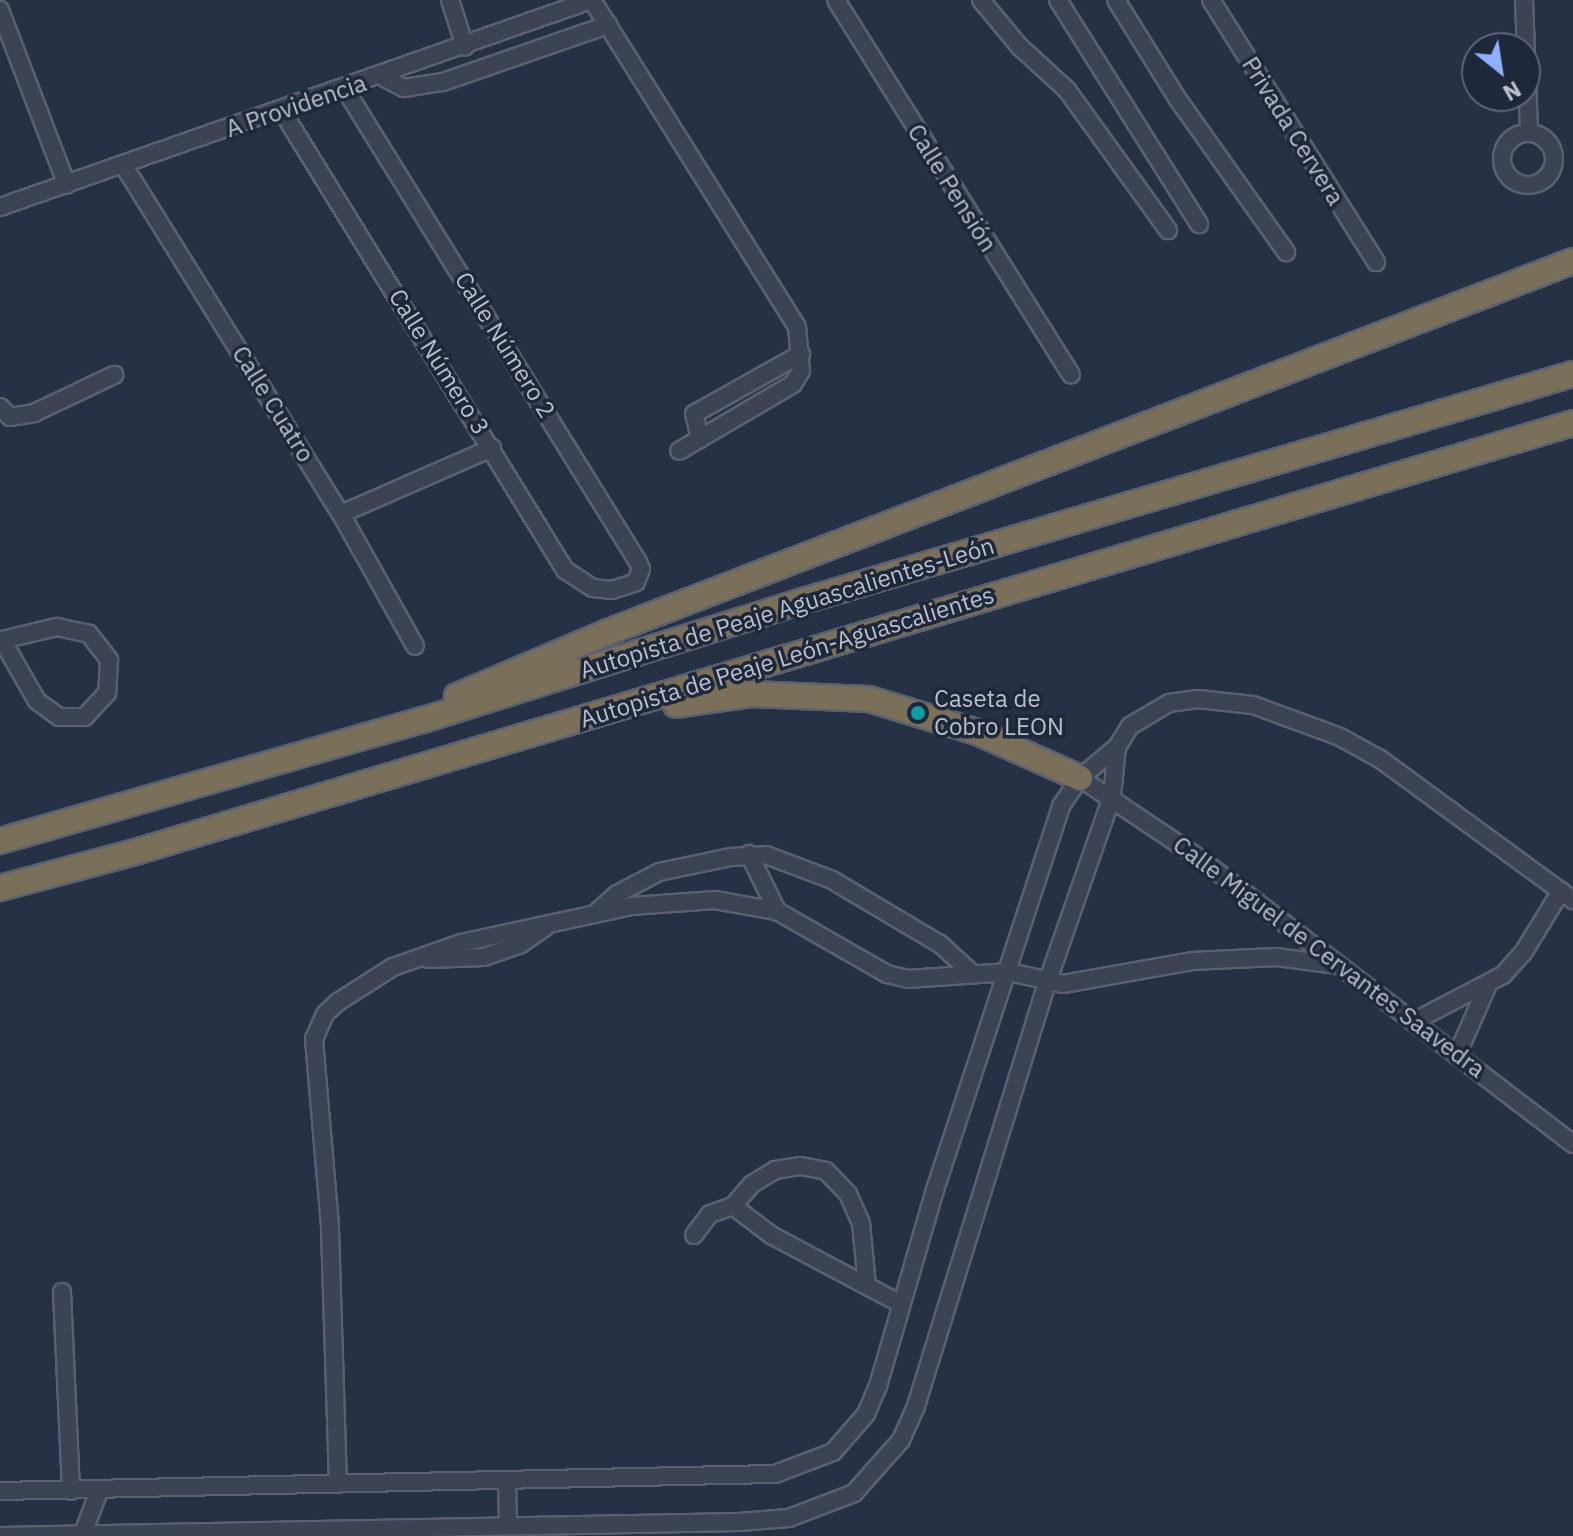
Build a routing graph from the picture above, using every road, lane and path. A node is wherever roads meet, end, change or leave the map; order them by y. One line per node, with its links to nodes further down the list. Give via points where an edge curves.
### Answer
1 (450, 0): 11 (street)
2 (591, 0): 10 (street); 11 (street, A Providencia)
3 (836, 0): 25 (street, Calle Pensión)
4 (981, 0): 20 (street, via 1019,46 1067,90)
5 (1058, 0): 19 (street)
6 (1116, 0): 21 (street, via 1177,98)
7 (1211, 0): 23 (street, Privada Cervera)
8 (1524, 0): 15 (street)
9 (0, 10): 17 (street)
10 (608, 25): 12 (street, via 443,82 404,88); 24 (street, via 787,307)
11 (465, 47): 12 (street, A Providencia)
12 (381, 76): 13 (street, A Providencia)
13 (345, 89): 14 (street, A Providencia); 34 (street, Calle Número 2, via 638,562 636,582)
14 (282, 111): 16 (street, A Providencia); 31 (street, Calle Número 3)
15 (1529, 133)
16 (124, 166): 17 (street, A Providencia); 33 (street, Calle Cuatro)
17 (67, 185): 18 (street, A Providencia)
18 (0, 207)
19 (1199, 224)
20 (1168, 230)
21 (1286, 252)
22 (1573, 261): 37 (highway, via 608,632 465,692)
23 (1376, 262)
24 (801, 354): 30 (street, via 801,371 793,384); 30 (street, via 694,414)
25 (1071, 374)
26 (1573, 374): 37 (highway, Autopista de Peaje Aguascalientes-León, via 803,601)
27 (114, 375): 28 (street, via 34,413 10,417)
28 (0, 407)
29 (1573, 423): 42 (highway, Autopista de Peaje León-Aguascalientes)
30 (700, 439): 32 (street)
31 (492, 448): 33 (street); 34 (street, Calle Número 3, via 565,570 583,585)
32 (679, 451)
33 (341, 514): 36 (street, Calle Cuatro)
34 (612, 590)
35 (1, 638): 35 (street, via 37,701 59,717 85,717 107,693 109,660 89,634 57,627)
36 (415, 646)
37 (423, 720): 41 (highway, Autopista de Peaje Aguascalientes-León)
38 (1117, 747): 39 (street); 40 (street); 45 (street, via 1130,726 1169,703 1198,699 1253,705 1340,737 1380,759)
39 (1080, 778): 40 (street, Calle Miguel de Cervantes Saavedra); 42 (highway, via 977,732 869,699 751,694 692,700 220,840); 49 (street, via 1061,806)
40 (1112, 796): 48 (street, Calle Miguel de Cervantes Saavedra); 51 (street)
41 (0, 841)
42 (135, 852): 44 (highway, Autopista de Peaje León-Aguascalientes)
43 (749, 854): 46 (street); 47 (street, via 637,881); 50 (street, via 787,859 832,880 940,944)
44 (0, 888)
45 (1567, 896): 52 (street, via 1514,965)
46 (777, 911): 47 (street, via 715,900 665,901); 50 (street, via 897,978)
47 (595, 914): 62 (street, via 419,958 364,983 325,1014 314,1039 330,1226)
48 (1337, 965): 51 (street, via 1276,957 1192,961 1079,983); 53 (street, Calle Miguel de Cervantes Saavedra)
49 (1009, 972): 50 (street); 51 (street); 60 (street)
50 (973, 974)
51 (1047, 983): 66 (street, via 916,1406 878,1470 854,1493 789,1518)
52 (1487, 987): 53 (street); 54 (street)
53 (1413, 1022): 54 (street, Calle Miguel de Cervantes Saavedra)
54 (1457, 1055): 55 (street, Calle Miguel de Cervantes Saavedra)
55 (1573, 1144)
56 (733, 1206): 57 (street, via 710,1214); 58 (street, via 771,1235); 58 (street, via 752,1184 775,1170 801,1166 826,1171 848,1194 861,1223)
57 (694, 1235)
58 (867, 1285): 60 (street)
59 (62, 1292): 64 (street)
60 (901, 1304): 61 (street, via 866,1414 850,1437 814,1463 775,1474)
61 (507, 1481): 62 (street); 66 (street)
62 (338, 1484): 65 (street)
63 (0, 1491): 64 (street)
64 (71, 1491): 65 (street)
65 (99, 1491): 67 (street)
66 (508, 1523): 67 (street)
67 (82, 1535): 68 (street)
68 (0, 1536)

